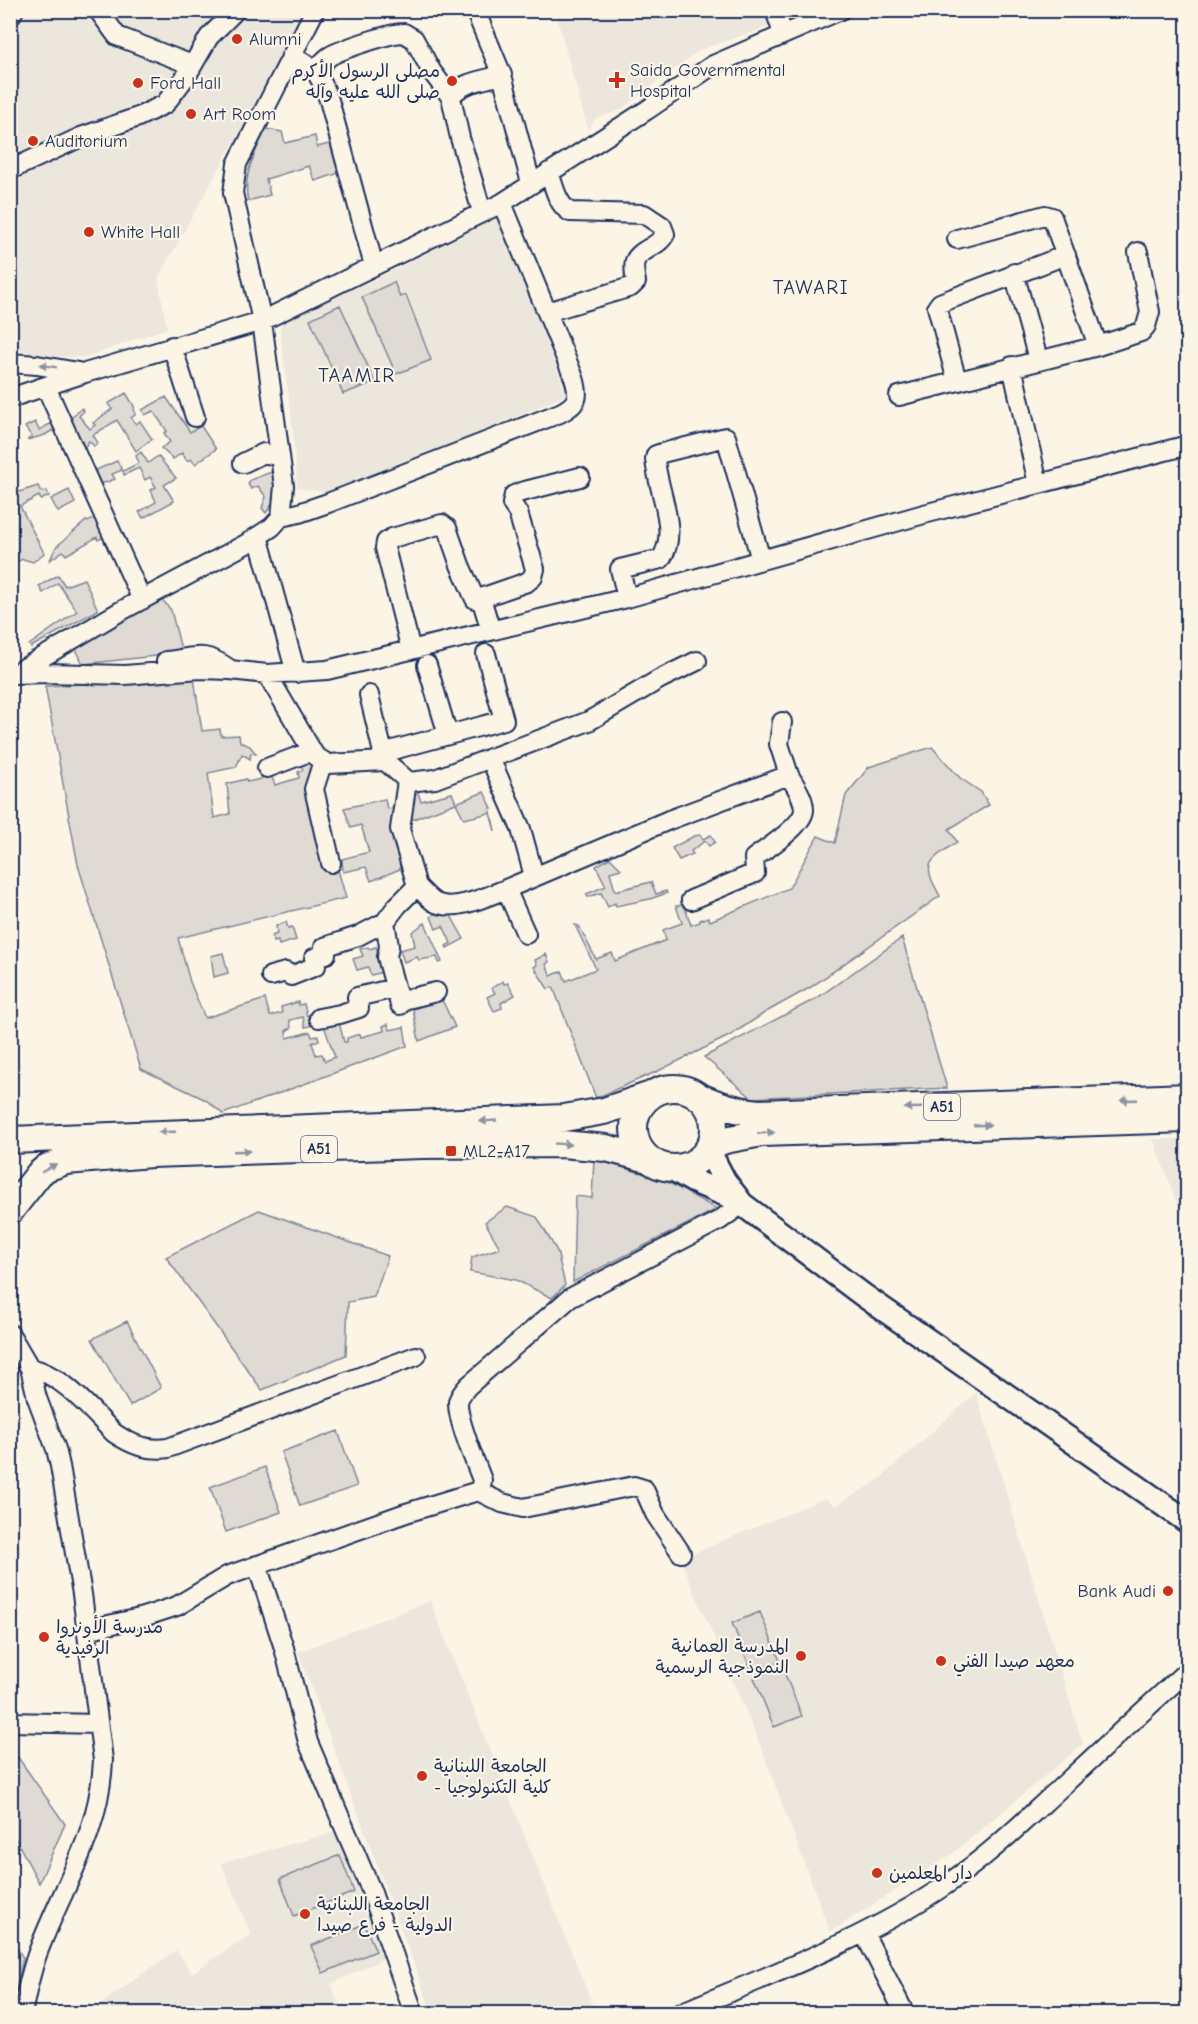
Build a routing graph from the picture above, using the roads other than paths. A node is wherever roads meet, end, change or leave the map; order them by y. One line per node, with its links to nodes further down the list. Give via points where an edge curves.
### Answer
1 (14, 10): 8 (street)
2 (98, 10): 11 (street, via 117,36)
3 (236, 10): 11 (street, via 209,37)
4 (315, 10): 10 (street)
5 (475, 10): 13 (street)
6 (776, 10): 9 (street)
7 (841, 10): 9 (street)
8 (10, 17)
9 (783, 34): 16 (street, via 714,65)
10 (291, 56): 12 (street); 26 (street, via 237,164 233,182 239,227)
11 (192, 65): 15 (street, via 165,104)
12 (316, 70): 14 (street, via 335,53 404,33 414,39); 23 (street, via 329,100)
13 (502, 75): 14 (street, via 465,85); 17 (street)
14 (451, 97): 19 (street)
15 (10, 170)
16 (549, 172): 17 (street); 25 (street, via 559,200 570,212 644,214 662,226 665,234 637,258 636,282 631,287)
17 (531, 183): 18 (street)
18 (502, 202): 19 (street); 25 (street)
19 (482, 212): 23 (street)
20 (957, 239): 22 (street, via 1049,216)
21 (1138, 252): 28 (street, via 1150,312 1146,326 1132,336)
22 (1066, 255): 24 (street); 28 (street)
23 (374, 266): 26 (street)
24 (1014, 273): 29 (street); 33 (street, via 937,307)
25 (547, 312): 43 (street, via 578,389 570,408)
26 (262, 321): 27 (street); 39 (street)
27 (172, 346): 32 (street); 37 (street)
28 (1098, 346): 29 (street)
29 (1038, 359): 31 (street)
30 (10, 363): 32 (street, one-way to 30)
31 (1012, 366): 33 (street); 42 (street)
32 (85, 373): 34 (street)
33 (957, 381): 35 (street)
34 (46, 387): 36 (street); 48 (street)
35 (899, 396)
36 (10, 398)
37 (195, 417)
38 (1188, 445): 42 (street)
39 (280, 457): 40 (street, via 264,453); 43 (street, via 284,486)
40 (243, 463)
41 (580, 477): 46 (street, via 514,495 512,504 535,569 533,577)
42 (1038, 484): 45 (street)
43 (281, 517): 44 (street)
44 (258, 536): 48 (street); 58 (street)
45 (761, 560): 47 (street); 47 (street, via 726,436 662,453 655,459 670,534 668,550 661,559 620,569)
46 (481, 598): 49 (street); 51 (street, via 475,599 442,524 386,542)
47 (627, 598): 49 (street)
48 (142, 600): 50 (street)
49 (491, 631): 51 (street)
50 (70, 641): 55 (street, via 72,655); 59 (street)
51 (411, 650): 58 (street, via 327,670)
52 (486, 654): 63 (street, via 504,720)
53 (697, 661): 66 (street, via 589,721)
54 (427, 666): 63 (street)
55 (81, 669): 56 (street, via 202,655); 57 (street)
56 (230, 670): 57 (street, via 125,675); 60 (street)
57 (48, 673): 59 (street)
58 (296, 673): 60 (street)
59 (12, 674)
60 (267, 674): 64 (street)
61 (369, 695): 65 (street)
62 (782, 722): 68 (street, via 779,744)
63 (448, 735): 65 (street)
64 (318, 756): 65 (street, via 327,764); 67 (street); 70 (street, via 314,789)
65 (384, 757): 69 (street)
66 (490, 758): 69 (street, via 435,779); 71 (street, via 521,829)
67 (267, 768)
68 (789, 775): 71 (street); 74 (street, via 802,799 804,811 800,822 754,858 755,873)
69 (407, 781): 72 (street, via 400,829)
70 (331, 863)
71 (534, 876): 73 (street)
72 (417, 886): 73 (street, via 435,903 451,905); 75 (street)
73 (506, 889): 76 (street)
74 (691, 900)
75 (385, 922): 77 (street, via 324,947 326,954 314,958 316,966 291,976 286,972); 79 (street, via 387,957)
76 (526, 934)
77 (271, 976)
78 (436, 992): 79 (street)
79 (398, 998): 80 (street, via 357,997 359,1008)
80 (319, 1018)
81 (648, 1096): 82 (highway, A51, via 674,1087); 85 (highway, A51, one-way to 85, via 604,1111 564,1118); 87 (highway, via 637,1110 633,1128 637,1145)
82 (700, 1096): 83 (highway, A51, one-way to 82, via 759,1113 720,1107); 86 (highway, via 714,1122)
83 (1188, 1097)
84 (1188, 1119): 86 (highway, A51, one-way to 84, via 725,1140 762,1132)
85 (10, 1140)
86 (709, 1148): 87 (highway, A51, via 695,1162 683,1167); 88 (main road)
87 (659, 1164): 88 (main road); 89 (highway, A51, one-way to 87, via 46,1168 66,1161 151,1154 562,1143 606,1148)
88 (739, 1202): 93 (street, via 720,1220 570,1298 468,1386 458,1403 482,1480); 94 (main road, via 873,1302)
89 (10, 1211)
90 (10, 1334): 92 (street)
91 (416, 1356): 92 (street, via 157,1450 124,1440 51,1374)
92 (30, 1368): 97 (street, via 60,1466)
93 (478, 1491): 95 (street, via 523,1508 640,1487); 96 (street)
94 (1188, 1522)
95 (681, 1553)
96 (257, 1565): 97 (street, via 227,1576 177,1606); 103 (street, via 308,1742 371,1890)
97 (86, 1630): 100 (street)
98 (1188, 1670): 101 (street, via 994,1849 947,1884)
99 (10, 1722): 100 (street)
100 (98, 1724): 102 (street, via 103,1760 97,1806 82,1854 39,1947)
101 (864, 1933): 104 (street); 105 (street)
102 (24, 2013)
103 (414, 2013)
104 (678, 2013)
105 (905, 2013)

